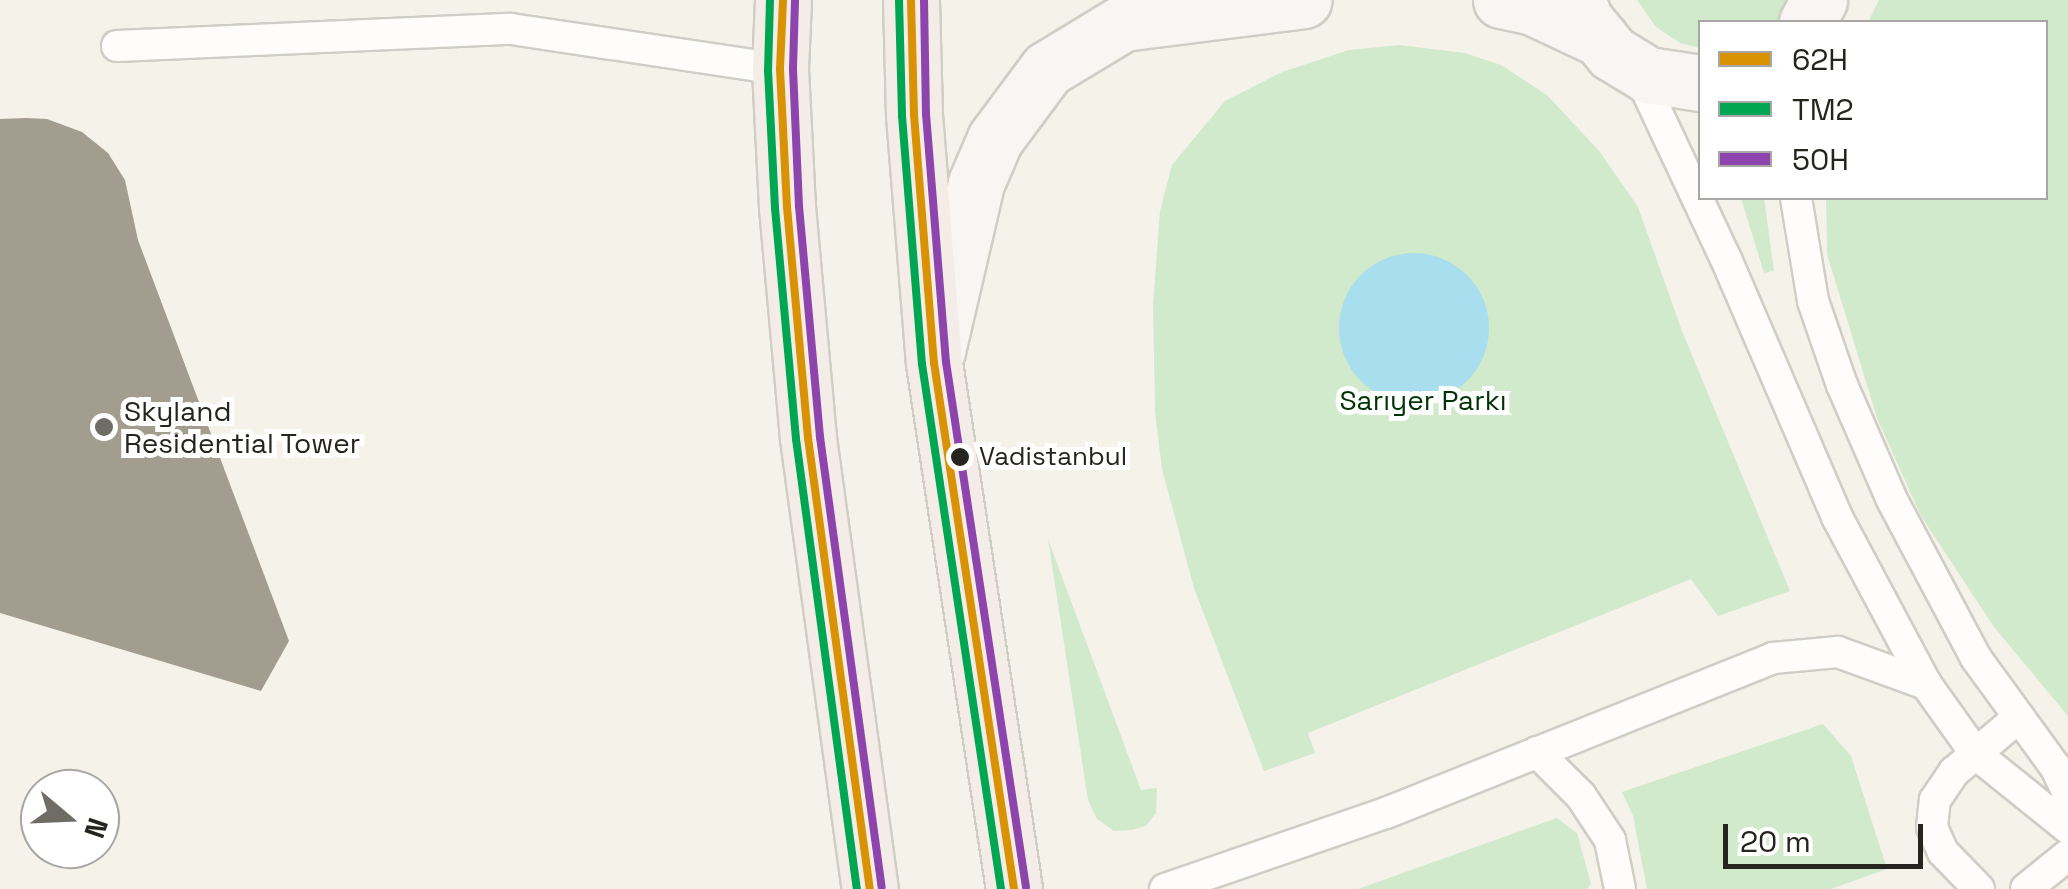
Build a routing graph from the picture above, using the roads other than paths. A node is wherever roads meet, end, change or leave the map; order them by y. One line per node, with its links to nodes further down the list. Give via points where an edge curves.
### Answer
1 (783, 0): 8 (main road)
2 (815, 0): 8 (main road)
3 (911, 0): 11 (main road)
4 (1304, 0): 11 (street, via 1123,23 1048,69 995,139 976,183)
5 (1501, 0): 6 (street)
6 (1605, 36): 9 (street, via 1675,82); 12 (lane, via 1726,259 1828,499)
7 (117, 46): 8 (lane, via 512,30)
8 (780, 68): 20 (main road, via 808,438)
9 (1698, 84)
10 (1796, 200): 13 (lane, via 1814,301 1842,386 1948,606)
11 (934, 364): 21 (main road)
12 (1926, 684): 14 (lane, via 1838,652 1773,658); 15 (lane)
13 (2019, 718): 15 (lane); 16 (lane)
14 (1537, 752): 19 (lane); 24 (lane, via 1581,796 1610,840)
15 (1976, 754): 17 (lane); 25 (lane, via 1936,800 1932,827 1943,852)
16 (2068, 794)
17 (2068, 828)
18 (2068, 855): 26 (lane)
19 (1256, 861): 22 (lane); 23 (lane)
20 (870, 889)
21 (1014, 889)
22 (1165, 889)
23 (1238, 889)
24 (1620, 889)
25 (1978, 889)
26 (2026, 889)

